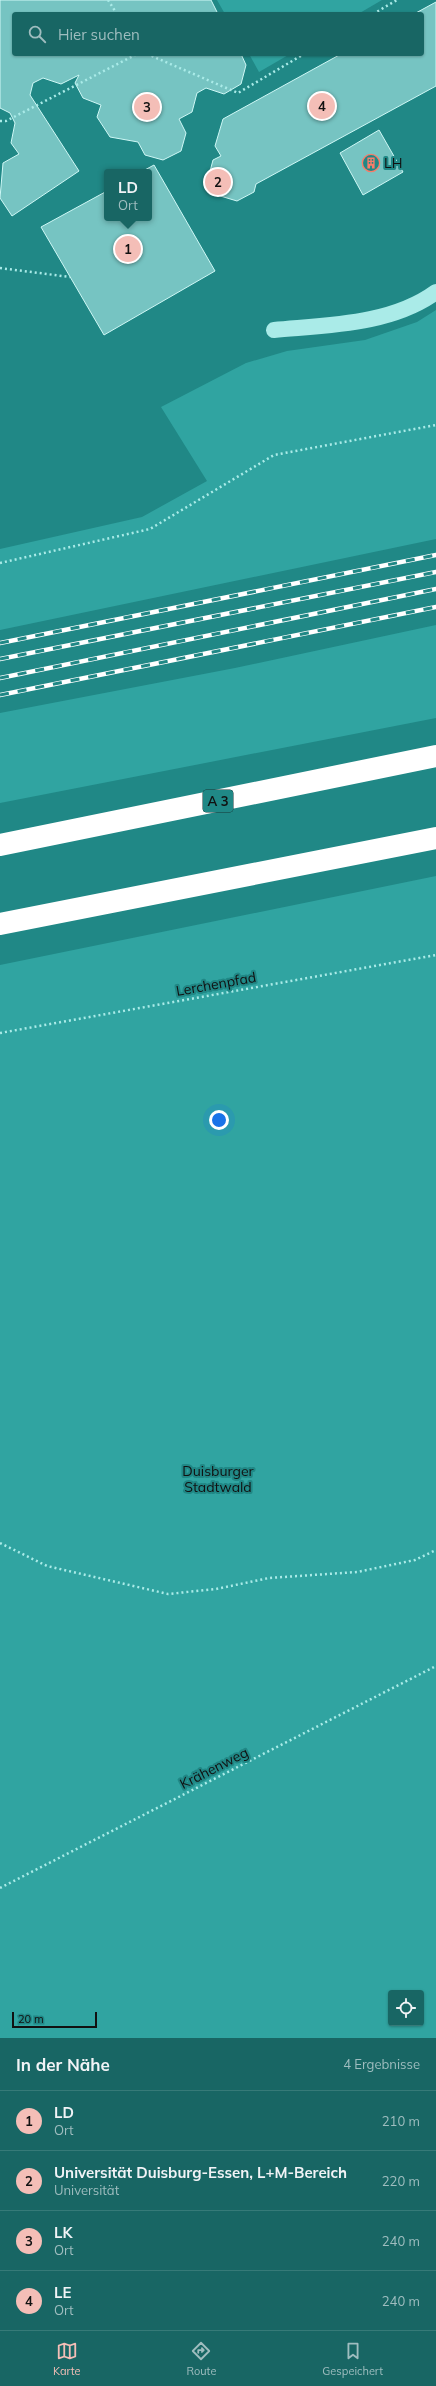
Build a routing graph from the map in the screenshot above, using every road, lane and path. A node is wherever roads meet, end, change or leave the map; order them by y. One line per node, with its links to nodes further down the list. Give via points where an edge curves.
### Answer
1 (108, 0): 3 (path)
2 (397, 0): 4 (path)
3 (116, 12)
4 (376, 12)
5 (133, 56): 8 (path, via 6,122)
6 (152, 56): 7 (path, via 238,93)
7 (301, 56)
8 (0, 121)
9 (0, 268): 10 (path)
10 (70, 277)
11 (436, 292): 12 (lane, via 424,301 366,322)
12 (274, 330)
13 (436, 425): 14 (path, via 274,455 150,529)
14 (0, 562)
15 (436, 756): 17 (highway, A 3)
16 (436, 838): 18 (highway)
17 (0, 845)
18 (0, 924)
19 (436, 955): 20 (path, Lerchenpfad)
20 (0, 1033)
21 (0, 1543): 22 (path, via 47,1566 168,1594 216,1589 269,1578 357,1572 415,1560)
22 (436, 1550)
23 (436, 1666): 24 (path, Krähenweg)
24 (0, 1888)

